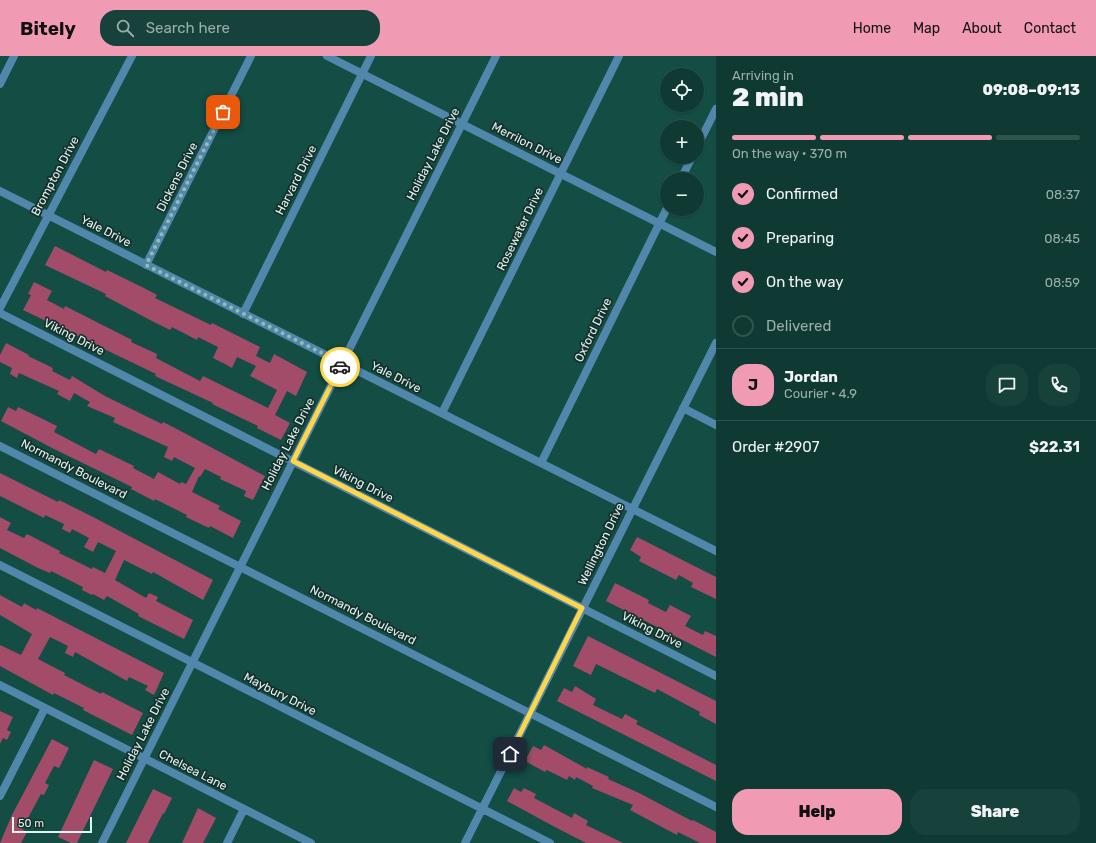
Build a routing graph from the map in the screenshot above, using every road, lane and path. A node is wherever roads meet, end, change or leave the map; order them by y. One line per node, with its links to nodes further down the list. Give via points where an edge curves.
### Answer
1 (14, 56): 9 (street)
2 (132, 56): 15 (street, Brompton Drive)
3 (251, 56): 19 (street, Dickens Drive)
4 (328, 56): 8 (street, Merrilon Drive)
5 (372, 56): 8 (street, Harvard Drive)
6 (496, 56): 11 (street, Holiday Lake Drive)
7 (620, 56): 13 (street, Rosewater Drive)
8 (362, 74): 11 (street, Merrilon Drive); 22 (street, Harvard Drive)
9 (0, 84)
10 (716, 109): 12 (street)
11 (462, 124): 13 (street, Merrilon Drive); 24 (street, Holiday Lake Drive)
12 (704, 133)
13 (560, 174): 17 (street, Merrilon Drive); 26 (street, Rosewater Drive)
14 (0, 191): 15 (street, Yale Drive)
15 (47, 215): 19 (street, Yale Drive); 20 (street, Brompton Drive)
16 (663, 216): 17 (street, Oxford Drive)
17 (659, 224): 18 (street, Merrilon Drive); 30 (street, Oxford Drive)
18 (716, 252)
19 (146, 265): 22 (street, Yale Drive)
20 (0, 308)
21 (0, 313): 29 (street, Viking Drive)
22 (243, 314): 24 (street, Yale Drive)
23 (716, 343): 25 (street, Wellington Drive)
24 (342, 363): 26 (street, Yale Drive); 29 (street, Holiday Lake Drive)
25 (683, 408): 27 (street); 31 (street, Wellington Drive)
26 (442, 413): 30 (street, Yale Drive)
27 (716, 425)
28 (0, 446): 34 (street, Normandy Boulevard)
29 (293, 461): 34 (street, Holiday Lake Drive); 35 (street, Viking Drive)
30 (541, 463): 31 (street, Yale Drive)
31 (632, 508): 32 (street, Yale Drive); 35 (street, Wellington Drive)
32 (716, 551)
33 (0, 566): 36 (street, Maybury Drive)
34 (240, 567): 36 (street, Holiday Lake Drive); 40 (street, Normandy Boulevard)
35 (582, 608): 37 (street, Viking Drive); 40 (street, Wellington Drive)
36 (192, 663): 41 (street, Holiday Lake Drive); 45 (street, Maybury Drive)
37 (716, 676)
38 (0, 685): 39 (street, Chelsea Lane)
39 (45, 708): 41 (street, Chelsea Lane); 42 (street)
40 (530, 713): 43 (street, Normandy Boulevard); 45 (street, Wellington Drive)
41 (144, 759): 44 (street, Chelsea Lane); 46 (street, Holiday Lake Drive)
42 (0, 796)
43 (716, 806)
44 (244, 809): 47 (street); 48 (street, Chelsea Lane)
45 (482, 809): 49 (street, Wellington Drive); 50 (street, Maybury Drive)
46 (102, 843)
47 (226, 843)
48 (311, 843)
49 (465, 843)
50 (550, 843)

